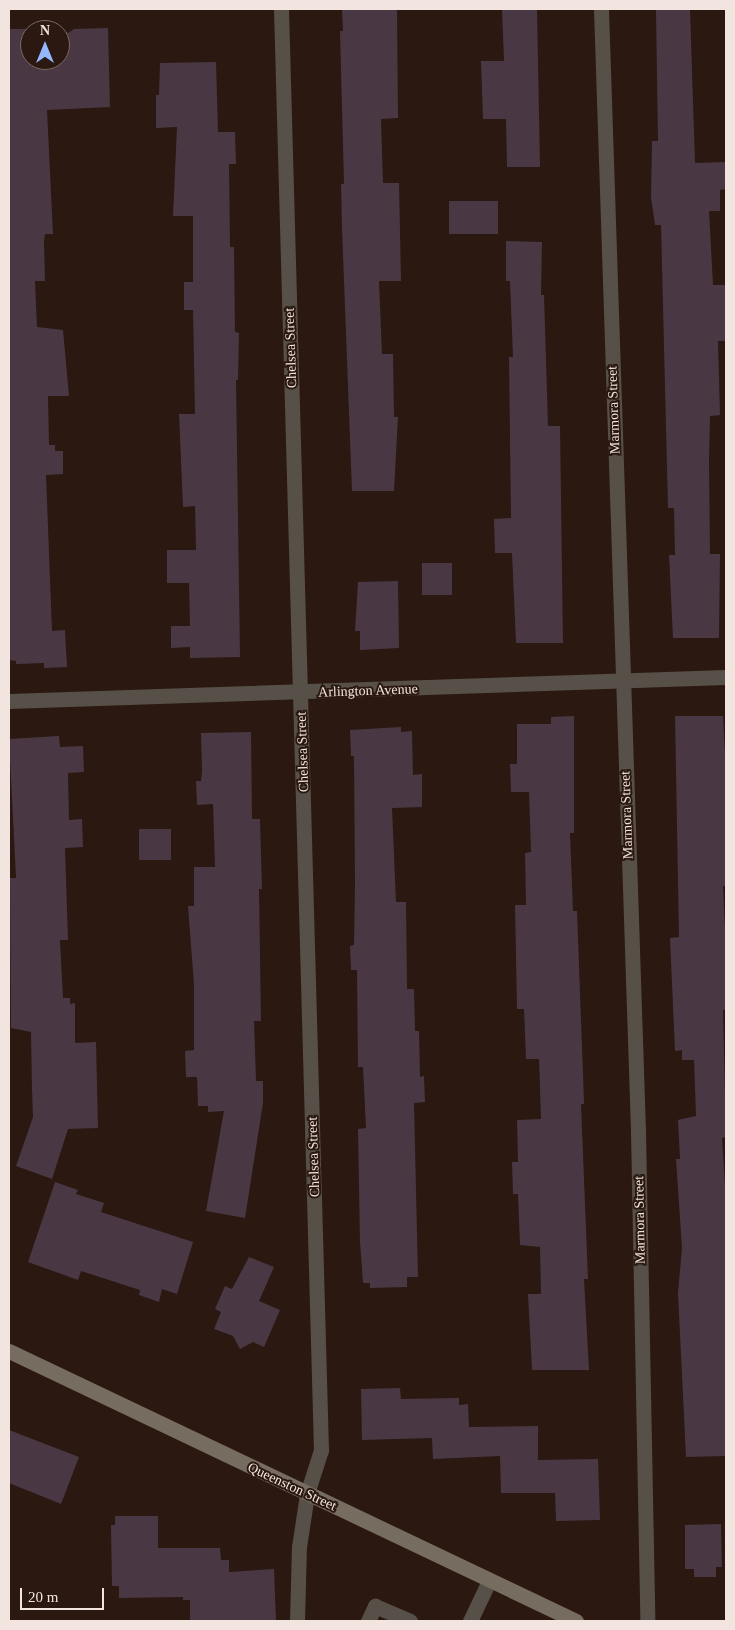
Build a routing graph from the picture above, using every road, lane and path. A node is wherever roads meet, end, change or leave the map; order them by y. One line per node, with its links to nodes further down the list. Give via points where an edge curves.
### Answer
1 (281, 9): 5 (street, Chelsea Street)
2 (601, 9): 4 (street, Marmora Street)
3 (726, 677): 4 (street, Arlington Avenue)
4 (622, 683): 5 (street, Arlington Avenue); 15 (street, Marmora Street, via 638,1131)
5 (301, 693): 6 (street, Arlington Avenue); 8 (street, Chelsea Street, via 322,1450)
6 (9, 701)
7 (9, 1351): 8 (main road, Queenston Street)
8 (307, 1494): 9 (main road, Queenston Street); 10 (street, Chelsea Street, via 299,1546)
9 (489, 1581): 13 (street); 14 (main road, Queenston Street)
10 (297, 1621)
11 (368, 1621): 12 (street, via 375,1606)
12 (410, 1621)
13 (470, 1621)
14 (576, 1621)
15 (647, 1621)

